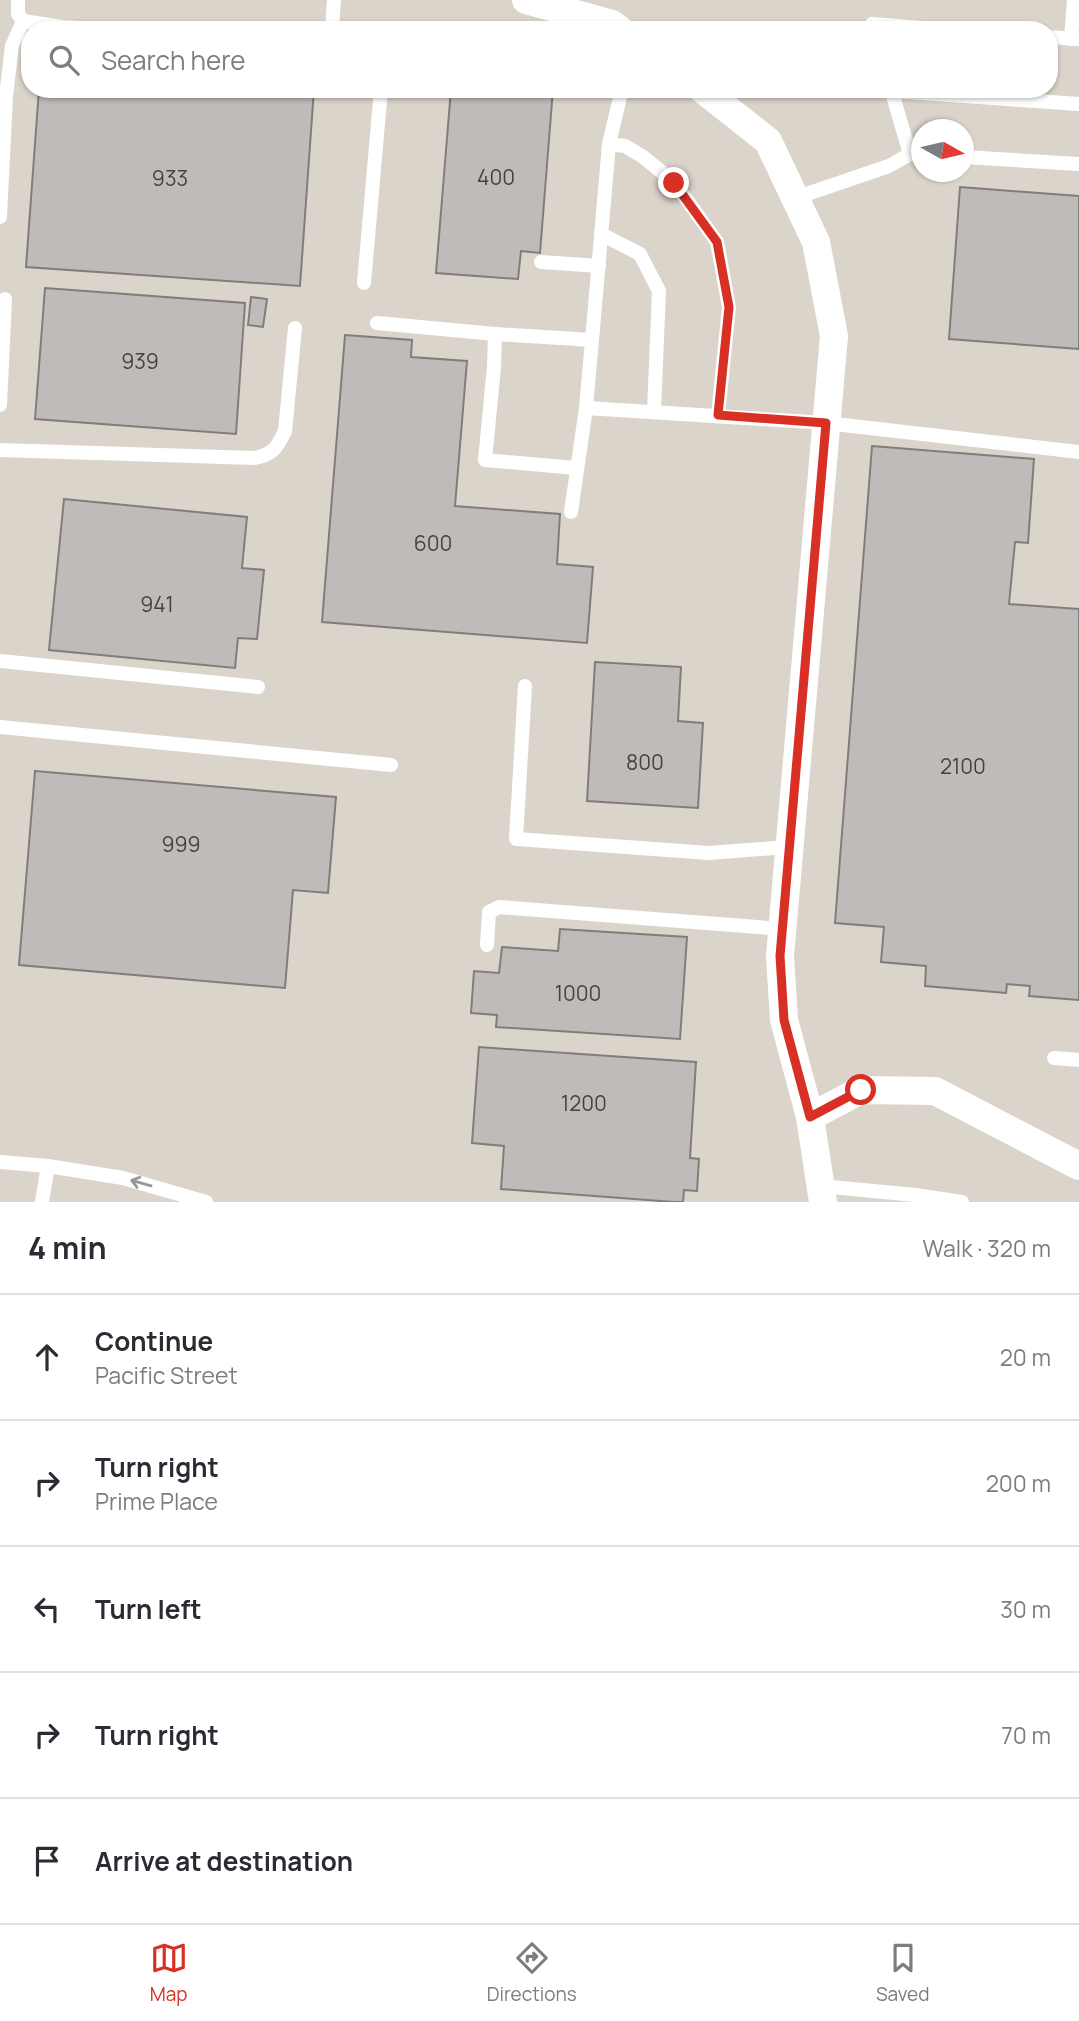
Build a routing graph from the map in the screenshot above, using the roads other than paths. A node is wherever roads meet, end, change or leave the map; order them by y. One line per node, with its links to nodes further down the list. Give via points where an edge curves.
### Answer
1 (18, 0): 5 (lane)
2 (334, 0): 6 (lane)
3 (526, 0): 7 (street)
4 (1074, 0): 9 (lane)
5 (23, 21)
6 (333, 21)
7 (601, 21)
8 (21, 26): 22 (lane, via 12,46 6,96)
9 (1075, 39)
10 (380, 98): 26 (lane)
11 (620, 98): 17 (lane)
12 (713, 98): 21 (street, via 768,141)
13 (894, 98): 16 (lane)
14 (998, 98): 15 (lane)
15 (1079, 104)
16 (911, 142)
17 (609, 144): 23 (lane); 35 (lane, via 634,150 674,183 717,242 729,307)
18 (911, 157): 21 (lane)
19 (974, 158): 20 (lane)
20 (1079, 164)
21 (795, 198): 36 (street, via 816,242 834,336)
22 (0, 217)
23 (601, 234): 25 (lane); 34 (lane, via 640,254 659,291)
24 (541, 262): 25 (lane)
25 (599, 266): 31 (lane)
26 (364, 283)
27 (5, 299): 32 (lane)
28 (377, 323): 30 (lane)
29 (295, 328): 37 (lane, via 285,432 271,454 255,458)
30 (495, 334): 31 (lane); 39 (lane, via 485,460)
31 (592, 340): 33 (lane)
32 (0, 405)
33 (586, 408): 34 (lane); 39 (lane)
34 (654, 411): 35 (lane)
35 (718, 415): 36 (lane)
36 (826, 423): 38 (lane); 46 (street)
37 (0, 450)
38 (1079, 453)
39 (576, 468): 40 (lane)
40 (571, 512)
41 (0, 661): 43 (lane)
42 (524, 686): 46 (lane, via 516,839 709,853)
43 (258, 687)
44 (0, 727): 45 (lane)
45 (391, 765)
46 (788, 847): 47 (street)
47 (782, 929): 48 (lane, via 499,907 489,912); 51 (street, via 784,1020)
48 (487, 945)
49 (1054, 1058): 50 (lane)
50 (1079, 1060)
51 (810, 1117): 54 (street, via 861,1090 935,1091); 55 (street)
52 (0, 1162): 53 (lane)
53 (48, 1166): 56 (lane); 57 (lane, one-way to 53, via 123,1178)
54 (1079, 1166)
55 (822, 1194): 58 (lane, via 915,1195)
56 (42, 1202)
57 (206, 1202)
58 (962, 1202)

